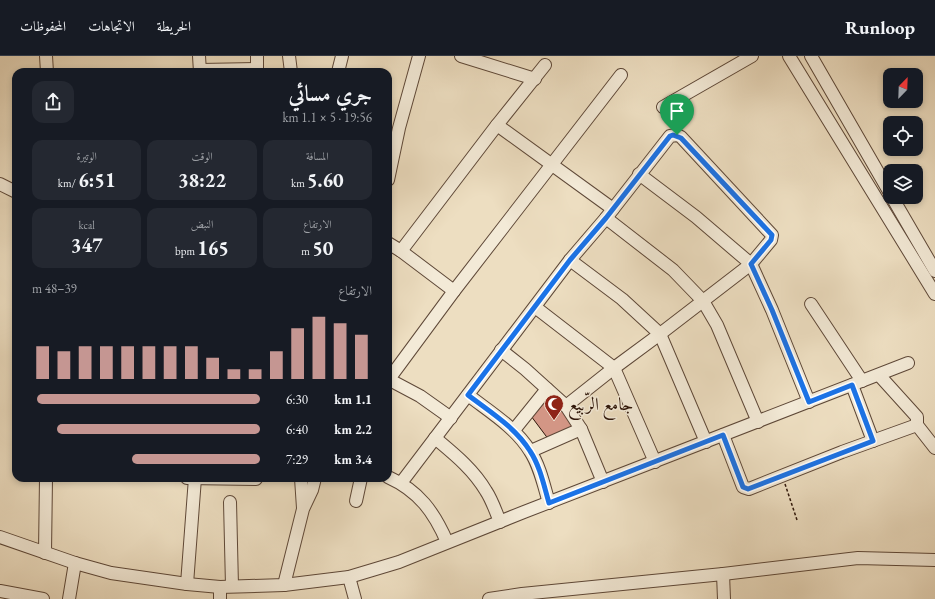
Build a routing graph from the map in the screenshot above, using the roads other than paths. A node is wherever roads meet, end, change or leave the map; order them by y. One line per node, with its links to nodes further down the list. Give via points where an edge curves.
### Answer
1 (46, 56): 12 (street)
2 (199, 56): 13 (street)
3 (256, 56): 14 (street)
4 (290, 56): 15 (street)
5 (342, 56): 16 (street)
6 (419, 56): 21 (street)
7 (461, 56): 18 (street)
8 (752, 56): 19 (street)
9 (789, 56): 36 (street)
10 (811, 56): 25 (street)
11 (545, 65): 18 (street)
12 (47, 68)
13 (200, 68)
14 (257, 68)
15 (291, 68)
16 (339, 68)
17 (621, 76): 23 (street)
18 (534, 80): 20 (street)
19 (663, 107)
20 (497, 125): 23 (street); 31 (street)
21 (394, 126): 22 (street)
22 (392, 144)
23 (552, 164): 29 (street); 35 (street)
24 (639, 174): 29 (street); 33 (street, via 696,217); 33 (street, via 670,136 677,135 681,138 772,235 771,240)
25 (883, 181)
26 (0, 184): 27 (street)
27 (12, 190)
28 (896, 204): 34 (street)
29 (609, 213): 32 (street); 37 (street)
30 (392, 246): 31 (street)
31 (401, 251): 35 (street)
32 (570, 260): 39 (street); 40 (street, via 622,299)
33 (751, 264): 37 (street); 50 (street)
34 (935, 271)
35 (454, 291): 44 (street)
36 (935, 294)
37 (703, 301): 40 (street); 53 (street, via 717,325)
38 (811, 304): 47 (street)
39 (535, 307): 41 (street); 43 (street)
40 (660, 334): 43 (street); 60 (street)
41 (501, 350): 48 (street); 49 (street)
42 (908, 363): 45 (street)
43 (614, 368): 51 (street); 63 (street)
44 (392, 374)
45 (879, 375): 47 (street); 54 (street, via 917,417)
46 (392, 381): 52 (street, via 420,396)
47 (857, 383): 50 (street); 59 (street)
48 (547, 389): 51 (street); 56 (street)
49 (468, 395): 52 (street); 56 (street)
50 (809, 402): 53 (street)
51 (566, 406): 55 (street)
52 (451, 418): 58 (street)
53 (758, 422): 57 (street)
54 (917, 425): 59 (street); 61 (street)
55 (581, 429): 62 (street); 71 (street)
56 (514, 430): 62 (street)
57 (723, 435): 59 (street, via 743,487 750,489); 60 (street)
58 (435, 438): 72 (street); 78 (street, via 466,464 490,497)
59 (873, 441)
60 (706, 442): 63 (street)
61 (935, 448)
62 (531, 451): 75 (street)
63 (655, 462): 71 (street)
64 (392, 479): 72 (street)
65 (46, 482): 77 (street)
66 (53, 482): 77 (street)
67 (192, 482): 86 (street)
68 (301, 482): 76 (street)
69 (314, 482): 76 (street)
70 (360, 482): 73 (street)
71 (603, 482): 75 (street)
72 (401, 483): 80 (street, via 430,510)
73 (356, 501)
74 (230, 502): 89 (street)
75 (549, 503): 78 (street)
76 (303, 509): 87 (street)
77 (46, 516): 81 (street)
78 (500, 522): 80 (street)
79 (1, 540): 81 (street)
80 (447, 542): 85 (street, via 399,562)
81 (45, 553): 83 (street)
82 (935, 560): 84 (street, via 858,558)
83 (75, 563): 86 (street, via 124,576); 93 (street)
84 (723, 574): 91 (street); 97 (street)
85 (349, 577): 87 (street); 95 (street)
86 (187, 584): 88 (street)
87 (284, 585): 89 (street)
88 (220, 586): 89 (street); 94 (street)
89 (232, 586)
90 (0, 591): 92 (street)
91 (523, 596): 96 (street)
92 (43, 599)
93 (68, 599)
94 (220, 599)
95 (355, 599)
96 (488, 599)
97 (724, 599)

